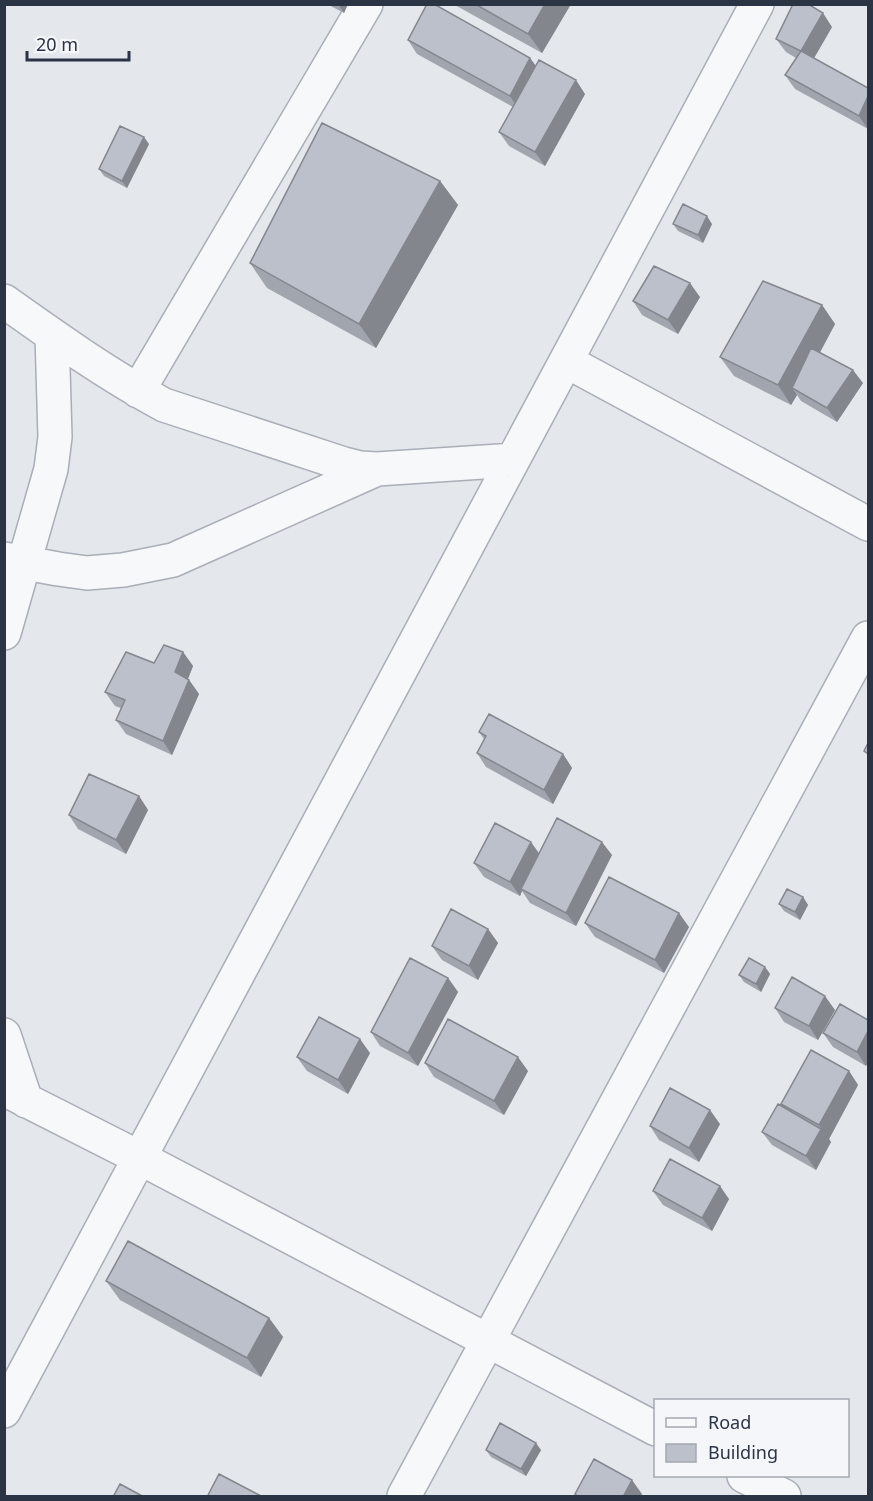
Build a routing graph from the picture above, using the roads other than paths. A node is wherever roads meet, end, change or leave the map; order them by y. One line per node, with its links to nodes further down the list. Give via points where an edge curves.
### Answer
1 (366, 4): 6 (street)
2 (757, 4): 5 (street)
3 (4, 301): 4 (street)
4 (52, 335): 6 (street); 10 (street, via 55,437 51,469)
5 (566, 361): 7 (street); 9 (street)
6 (138, 392): 8 (street, via 164,405 310,453)
7 (513, 460): 8 (street); 15 (street)
8 (377, 469): 10 (street, via 173,560 87,573)
9 (868, 524)
10 (14, 560): 11 (street)
11 (4, 633)
12 (868, 638): 16 (street)
13 (4, 1035): 14 (street)
14 (15, 1095): 15 (street)
15 (140, 1158): 16 (street); 17 (street)
16 (488, 1341): 18 (street); 20 (street)
17 (4, 1411)
18 (654, 1428)
19 (746, 1477): 21 (street)
20 (404, 1497)
21 (784, 1497)

